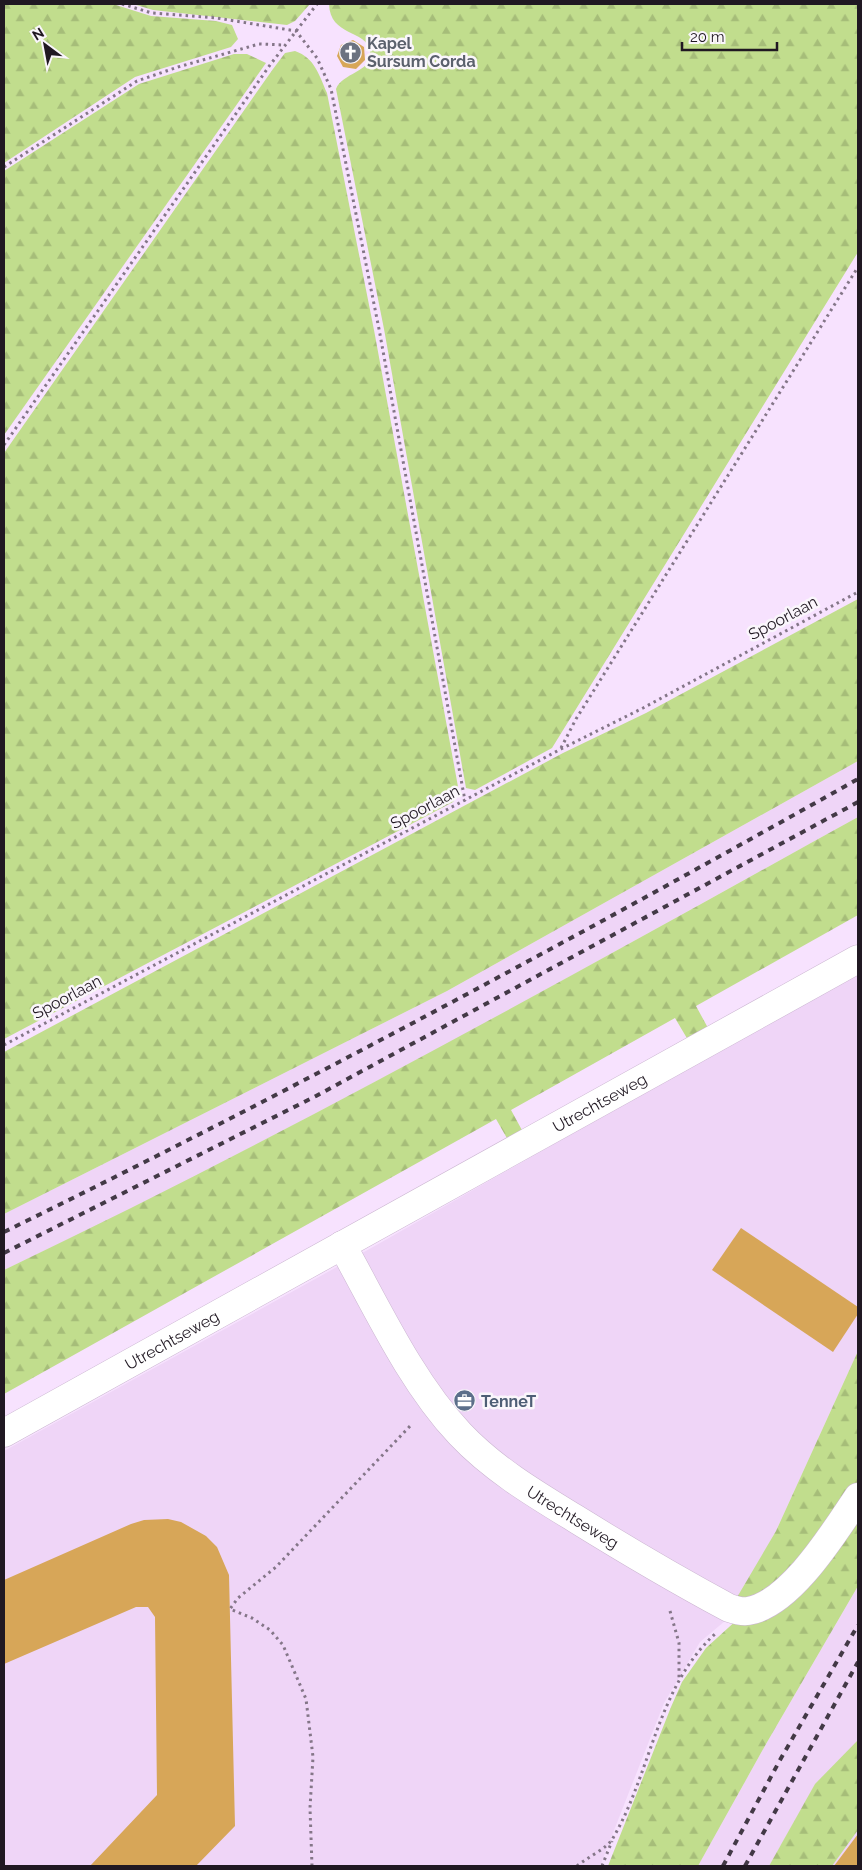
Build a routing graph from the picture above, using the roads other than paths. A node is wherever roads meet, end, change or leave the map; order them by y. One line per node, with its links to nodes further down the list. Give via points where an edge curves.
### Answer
1 (858, 959): 2 (street, Utrechtseweg)
2 (342, 1246): 3 (street, Utrechtseweg); 4 (street, Utrechtseweg, via 401,1351 460,1434 515,1480 711,1598 740,1611 767,1605 791,1588 838,1528)
3 (4, 1433)
4 (858, 1496)

